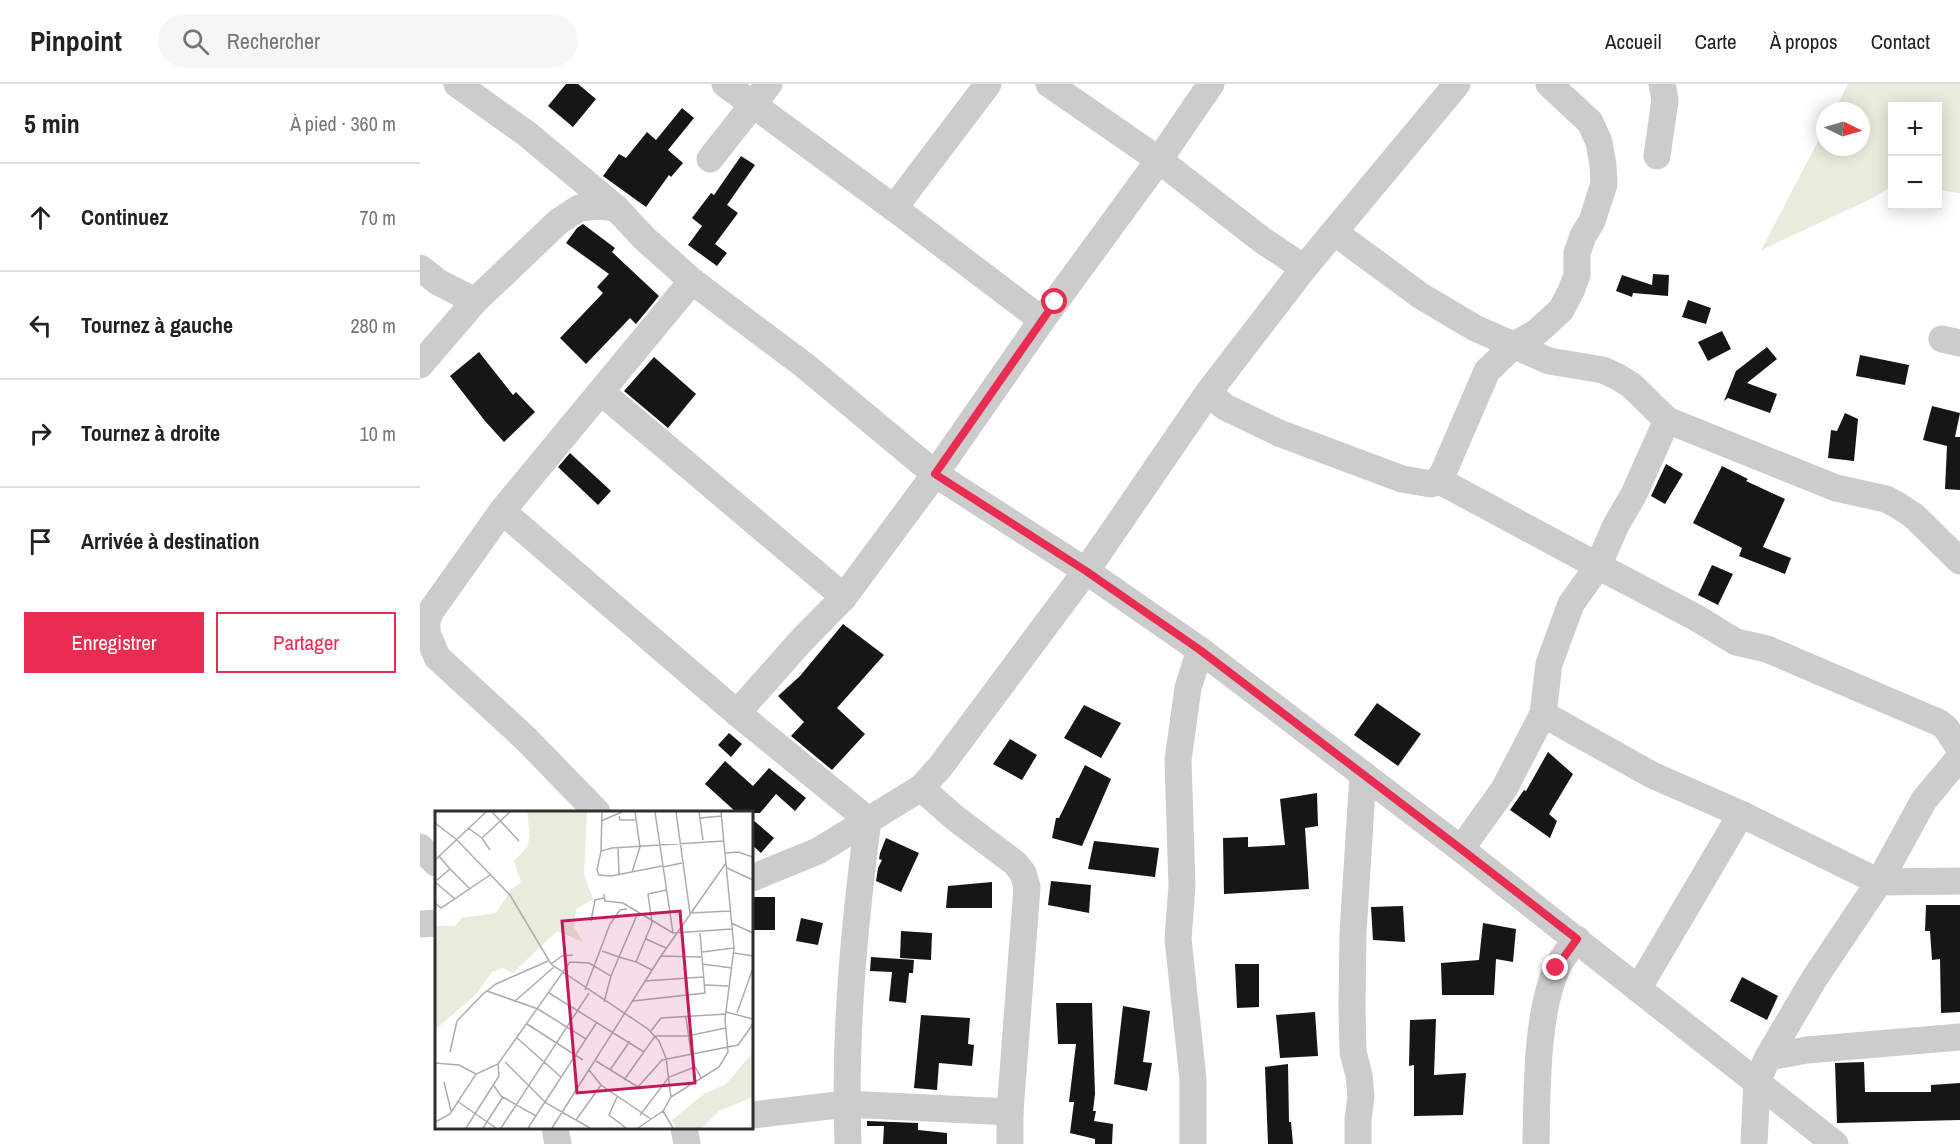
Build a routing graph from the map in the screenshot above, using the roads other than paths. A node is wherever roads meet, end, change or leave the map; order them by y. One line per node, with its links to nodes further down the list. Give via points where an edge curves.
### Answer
1 (457, 84): 14 (street)
2 (725, 84): 10 (street)
3 (769, 84): 10 (street)
4 (988, 84): 15 (street)
5 (1049, 84): 13 (street)
6 (1211, 84): 13 (street)
7 (1457, 84): 16 (street)
8 (1550, 84): 22 (street, via 1590,122 1599,142 1604,184 1577,253 1571,291 1561,310 1537,332)
9 (1662, 84): 11 (street, via 1665,100)
10 (752, 105): 12 (street); 15 (street)
11 (1657, 156)
12 (710, 159)
13 (1159, 160): 18 (street); 21 (street)
14 (616, 208): 19 (street); 20 (street, via 598,206 572,211)
15 (894, 208): 21 (street)
16 (1334, 232): 18 (street); 22 (street, via 1421,296 1475,328)
17 (420, 268): 20 (street)
18 (1304, 268): 25 (street)
19 (692, 281): 24 (street); 27 (street, via 804,365)
20 (475, 301): 23 (street)
21 (1042, 320): 27 (street)
22 (1514, 345): 26 (street, via 1550,361 1618,376); 28 (street, via 1487,371)
23 (420, 365)
24 (602, 392): 29 (street); 33 (street)
25 (1208, 393): 28 (street, via 1225,407 1291,437 1402,479 1431,484); 32 (street)
26 (1667, 420): 30 (street, via 1836,488 1886,499 1914,516); 31 (street)
27 (935, 474): 32 (street); 33 (street)
28 (1438, 480): 31 (street)
29 (502, 511): 35 (street); 41 (street, via 430,611 430,644 437,657 525,738)
30 (1960, 561)
31 (1598, 566): 36 (street, via 1571,604 1549,664); 37 (street, via 1736,642 1767,649 1940,723)
32 (1086, 571): 34 (street); 40 (street)
33 (844, 597): 35 (street)
34 (1200, 650): 39 (street); 66 (street, via 1188,688 1178,760 1182,886 1178,939 1193,1079)
35 (737, 713): 43 (street)
36 (1544, 714): 42 (street, via 1652,775); 45 (street, via 1504,789)
37 (1960, 749)
38 (1960, 757): 49 (street, via 1924,800)
39 (1363, 774): 45 (street); 67 (street, via 1353,933 1353,1052 1361,1096)
40 (921, 788): 43 (street); 58 (street, via 1015,863 1027,887)
41 (595, 811)
42 (1741, 814): 49 (street); 53 (street)
43 (868, 820): 47 (street, via 818,851); 57 (street, via 851,982)
44 (420, 848): 46 (street)
45 (1461, 849): 52 (street)
46 (435, 862)
47 (753, 878)
48 (1960, 881): 49 (street)
49 (1879, 882): 55 (street)
50 (435, 923): 51 (street)
51 (420, 924)
52 (1577, 939): 53 (street); 68 (street, via 1556,968 1547,999 1537,1081)
53 (1638, 989): 56 (street)
54 (1960, 1037): 55 (street)
55 (1768, 1057): 56 (street)
56 (1757, 1082): 69 (street); 70 (street)
57 (846, 1104): 58 (street); 59 (street); 64 (street)
58 (1010, 1112): 65 (street)
59 (753, 1115)
60 (555, 1129): 62 (street)
61 (684, 1129): 63 (street)
62 (558, 1144)
63 (687, 1144)
64 (848, 1144)
65 (1010, 1144)
66 (1193, 1144)
67 (1358, 1144)
68 (1536, 1144)
69 (1754, 1144)
70 (1835, 1144)

